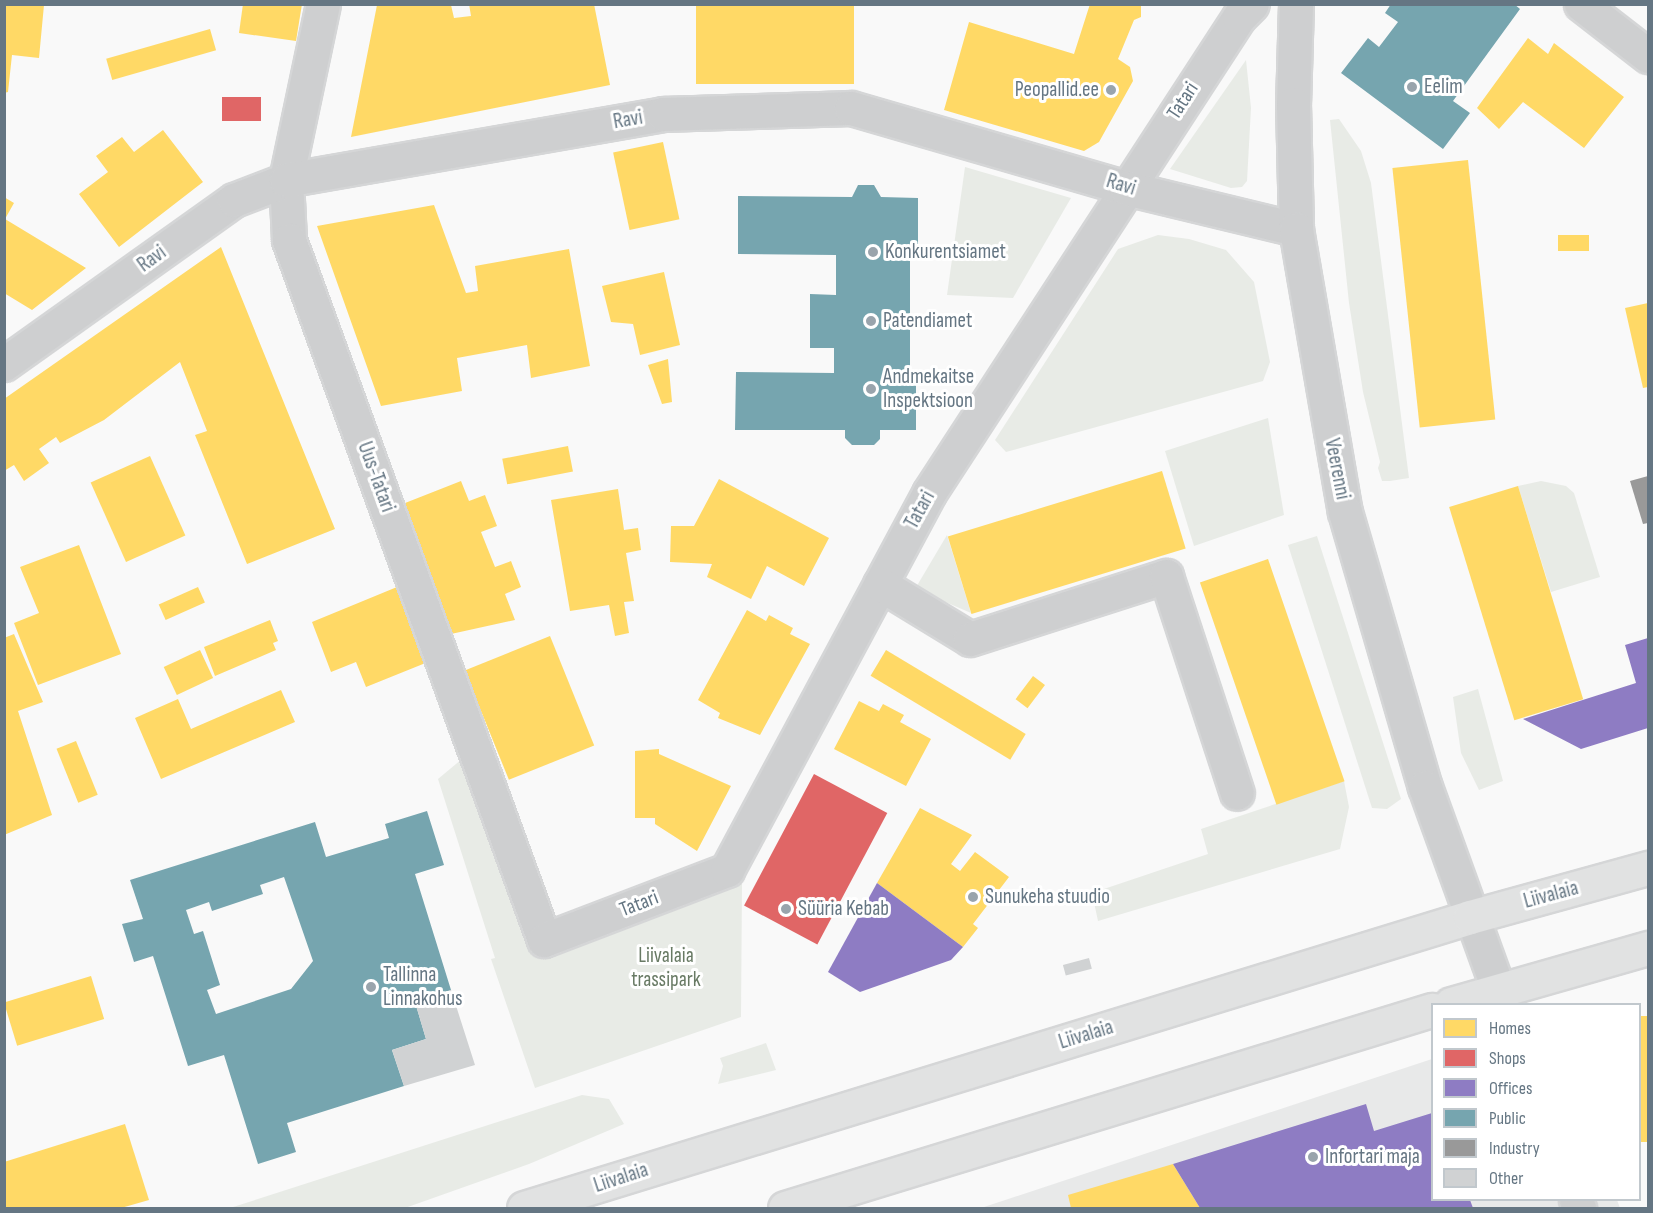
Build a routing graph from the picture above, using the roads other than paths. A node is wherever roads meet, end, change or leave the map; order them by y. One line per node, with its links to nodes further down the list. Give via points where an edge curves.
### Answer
1 (323, 4): 6 (street, Uus-Tatari)
2 (1252, 4): 7 (street, Tatari, via 1244,10)
3 (1296, 4): 8 (street, Veerenni)
4 (1581, 4): 5 (street)
5 (1648, 56)
6 (286, 180): 7 (street, Ravi, via 663,114 851,108); 9 (street, Ravi, via 234,200); 14 (street, Uus-Tatari, via 289,240)
7 (1126, 188): 8 (street, Ravi); 10 (street, Tatari, via 929,493)
8 (1296, 229): 13 (street, Veerenni, via 1345,512 1425,787)
9 (4, 364)
10 (880, 584): 11 (street, via 970,639 1166,576); 14 (street, Tatari, via 727,870)
11 (1237, 793)
12 (1648, 868): 13 (main road, Liivalaia)
13 (1470, 917): 16 (street, Veerenni); 19 (main road, Liivalaia)
14 (544, 940)
15 (1648, 948): 16 (main road)
16 (1502, 998): 17 (main road)
17 (1466, 1003)
18 (1431, 1010): 20 (main road)
19 (525, 1209)
20 (785, 1209)

